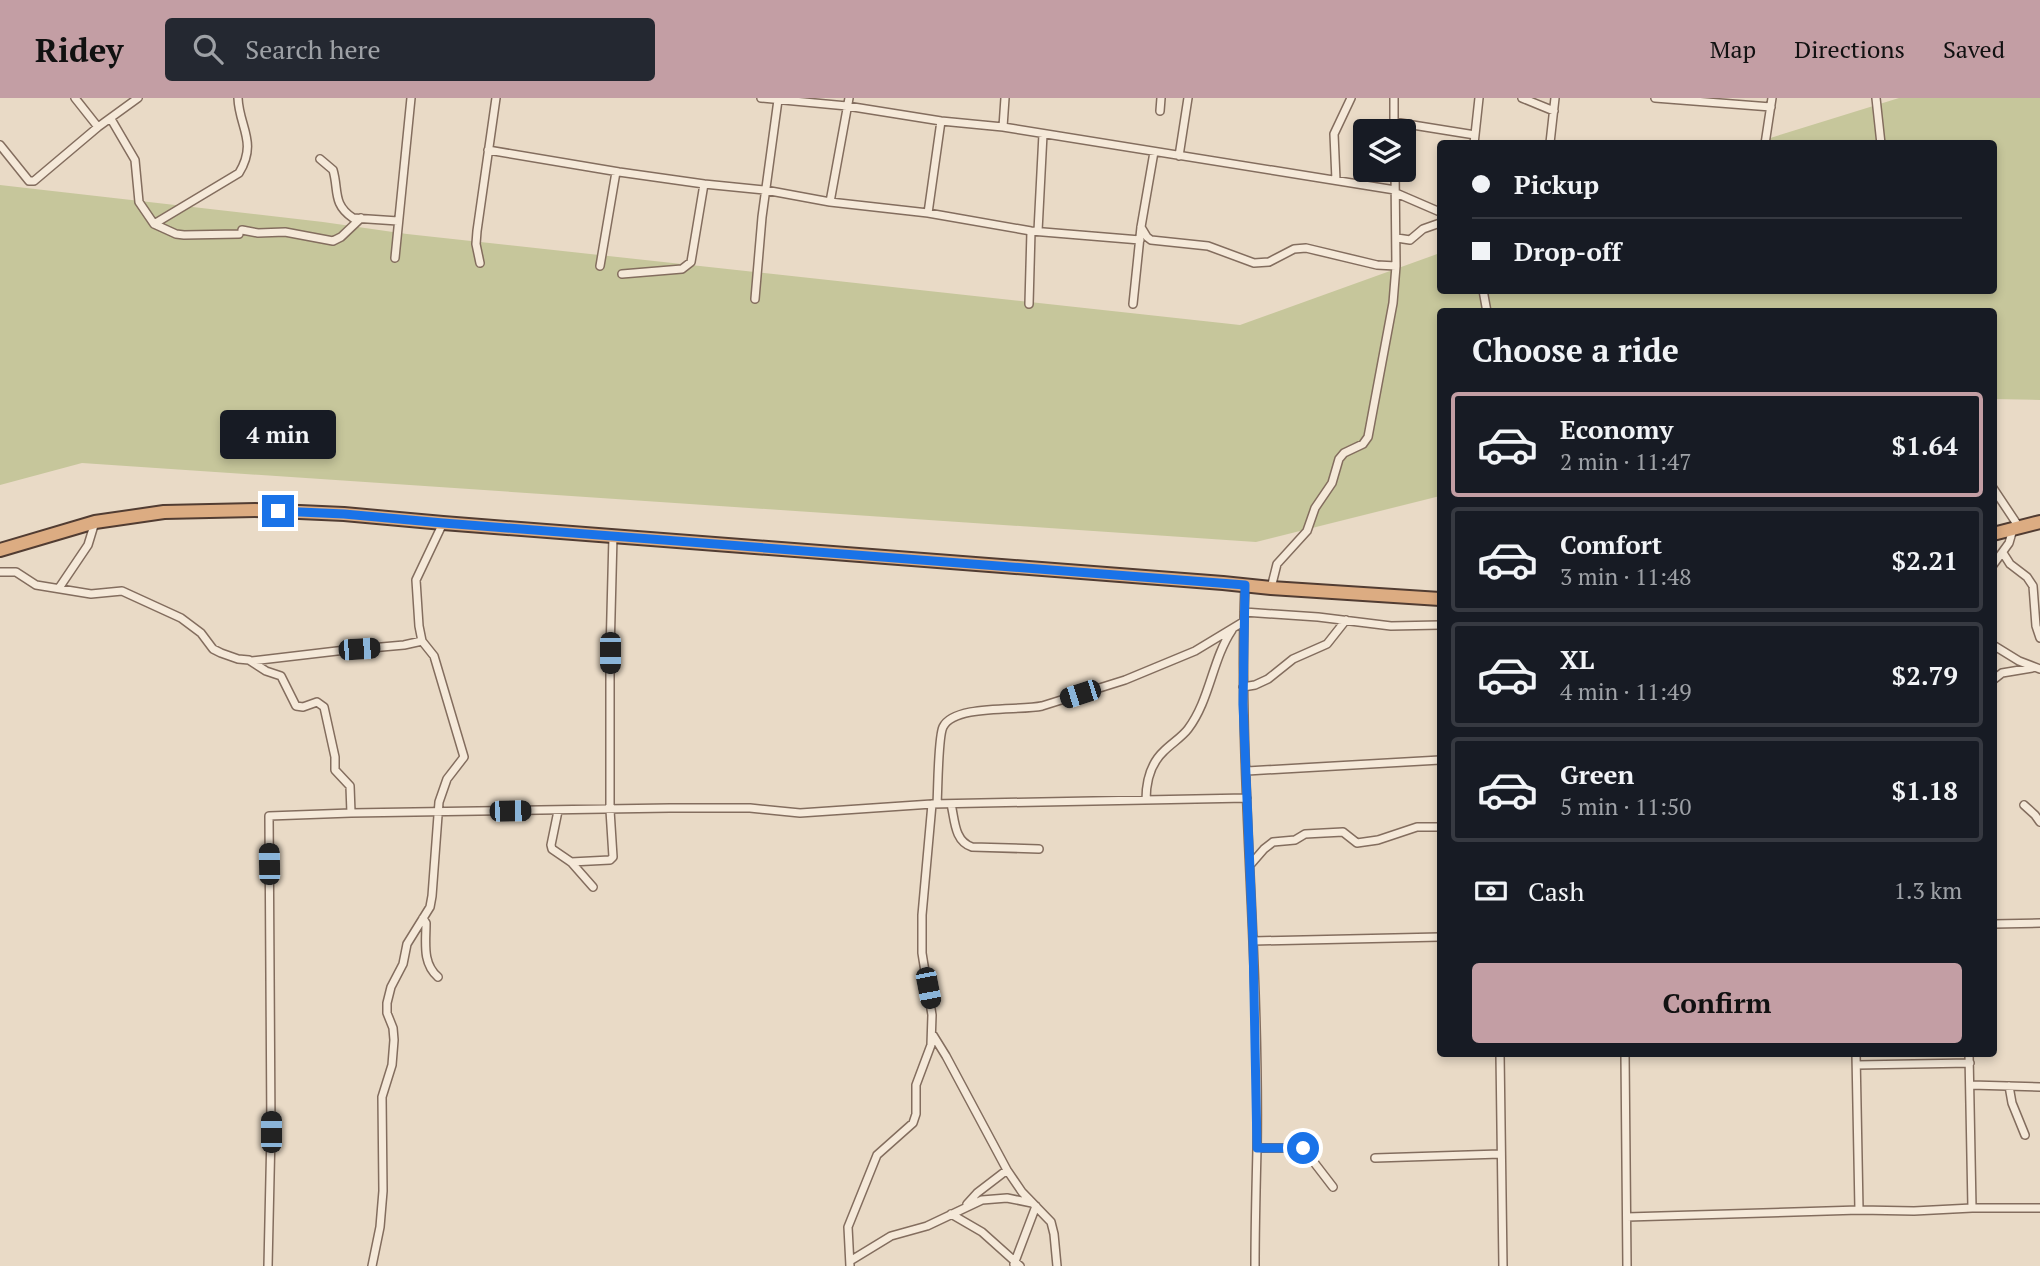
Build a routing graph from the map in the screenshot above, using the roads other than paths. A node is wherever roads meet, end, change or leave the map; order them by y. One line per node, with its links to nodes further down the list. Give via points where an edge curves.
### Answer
1 (75, 98): 26 (street)
2 (138, 98): 22 (street)
3 (238, 98): 51 (street, via 247,137 246,161 239,173)
4 (411, 98): 49 (street)
5 (496, 98): 35 (street)
6 (761, 98): 17 (street)
7 (1005, 98): 27 (street)
8 (1161, 98): 20 (street)
9 (1188, 98): 37 (street)
10 (1351, 98): 40 (street, via 1334,134)
11 (1394, 98): 23 (street)
12 (1479, 98): 29 (street)
13 (1522, 98): 21 (street)
14 (1555, 98): 21 (street)
15 (1655, 98): 19 (street)
16 (1876, 98): 33 (street)
17 (778, 100): 18 (street); 43 (street)
18 (848, 102): 24 (street); 45 (street)
19 (1771, 102): 32 (street)
20 (1160, 111)
21 (1553, 111): 31 (street)
22 (111, 119): 26 (street); 51 (street, via 134,157 138,198)
23 (1394, 119)
24 (941, 121): 27 (street); 47 (street)
25 (1416, 126): 29 (street)
26 (98, 127): 34 (street, via 32,182)
27 (1003, 127): 28 (street)
28 (1043, 134): 36 (street); 53 (street)
29 (1475, 135): 30 (street)
30 (1474, 140)
31 (1549, 140)
32 (1766, 140)
33 (1881, 140)
34 (0, 145)
35 (488, 150): 39 (street); 57 (street, via 476,244)
36 (1154, 152): 37 (street); 52 (street)
37 (1179, 156): 40 (street)
38 (320, 159): 48 (street, via 334,172 337,202 350,217)
39 (616, 172): 42 (street); 58 (street)
40 (1336, 180): 44 (street)
41 (1395, 182): 44 (street)
42 (704, 184): 43 (street); 60 (street, via 691,262 682,269)
43 (765, 190): 45 (street); 61 (street)
44 (1395, 191): 46 (street); 54 (street)
45 (830, 202): 47 (street)
46 (1437, 211)
47 (928, 213): 53 (street)
48 (361, 218): 49 (street); 51 (street, via 333,241 285,232 184,235)
49 (398, 221): 56 (street)
50 (1437, 224): 54 (street, via 1410,240)
51 (155, 225)
52 (1141, 227): 55 (street); 59 (street, via 1151,240 1208,246 1254,263 1306,248)
53 (1034, 231): 55 (street); 62 (street)
54 (1396, 238): 59 (street)
55 (1140, 240): 63 (street)
56 (395, 258)
57 (480, 263)
58 (600, 266)
59 (1396, 266): 77 (street, via 1390,326 1368,437 1339,459 1307,531 1277,564)
60 (622, 274)
61 (755, 299)
62 (1029, 304)
63 (1133, 304)
64 (1997, 495): 68 (street)
65 (95, 522): 67 (highway, via 164,512 255,510); 71 (highway); 76 (street, via 88,545)
66 (2040, 522): 68 (highway)
67 (443, 523): 70 (highway); 85 (street, via 416,580)
68 (2016, 528): 69 (highway); 72 (street)
69 (1997, 533)
70 (613, 536): 75 (highway); 98 (street)
71 (0, 551)
72 (2003, 553): 73 (street); 84 (street, via 2033,586)
73 (1997, 560)
74 (2, 573): 76 (street, via 16,572 33,583)
75 (1245, 585): 77 (highway); 79 (street)
76 (59, 588): 87 (street, via 91,594 122,592 181,618 215,650)
77 (1271, 588): 78 (highway)
78 (1437, 599)
79 (1244, 612): 80 (street); 81 (street)
80 (1346, 620): 82 (street); 90 (street, via 1326,644 1293,659 1268,679)
81 (1244, 622): 83 (street); 90 (street)
82 (1437, 625)
83 (1232, 629): 94 (street, via 1188,730 1155,761); 95 (street, via 1125,680 1050,704 951,718 941,729)
84 (2040, 638)
85 (422, 641): 87 (street); 100 (street, via 434,656 464,756 447,779)
86 (1997, 647): 88 (street)
87 (251, 661): 101 (street, via 281,676 296,706 317,702 324,707 335,769 350,786)
88 (2037, 668): 89 (street)
89 (1997, 677)
90 (1243, 687): 92 (street)
91 (1437, 760): 92 (street)
92 (1247, 771): 93 (street)
93 (1247, 798): 94 (street); 106 (street)
94 (1146, 800): 96 (street)
95 (935, 804): 96 (street); 98 (street, via 800,813 750,808); 114 (street, via 922,915)
96 (951, 804): 104 (street, via 959,839 966,845)
97 (2024, 805): 102 (street)
98 (610, 810): 99 (street); 105 (street, via 612,858)
99 (558, 811): 100 (street); 105 (street, via 552,849)
100 (439, 812): 101 (street); 108 (street, via 432,896)
101 (351, 813): 139 (street, via 268,816)
102 (2040, 822)
103 (1437, 827): 106 (street, via 1417,827 1357,843 1343,832 1304,834 1295,840 1273,842)
104 (1039, 849)
105 (571, 862): 107 (street)
106 (1251, 864): 112 (street)
107 (593, 887)
108 (423, 918): 113 (street, via 428,963); 140 (street, via 407,944 387,1003 394,1040 381,1101 383,1191)
109 (2040, 923): 110 (street)
110 (1997, 924)
111 (1437, 937): 112 (street)
112 (1253, 941): 125 (street)
113 (439, 977)
114 (933, 1035): 128 (street); 137 (street, via 916,1085 913,1123 877,1155 848,1227)
115 (1500, 1057): 126 (street)
116 (1625, 1057): 136 (street)
117 (1856, 1057): 120 (street)
118 (1969, 1057): 119 (street)
119 (1970, 1063): 120 (street); 121 (street)
120 (1857, 1065): 134 (street)
121 (1970, 1085): 122 (street); 132 (street)
122 (2009, 1086): 123 (street); 124 (street)
123 (2040, 1087)
124 (2025, 1135)
125 (1257, 1148): 129 (street, via 1303,1148); 142 (street)
126 (1500, 1154): 127 (street); 143 (street)
127 (1375, 1158)
128 (1007, 1170): 130 (street); 131 (street)
129 (1333, 1187)
130 (1034, 1205): 131 (street, via 998,1198); 138 (street); 141 (street, via 1051,1222)
131 (964, 1207): 135 (street)
132 (1972, 1209): 133 (street); 134 (street)
133 (2040, 1209)
134 (1859, 1210): 136 (street)
135 (951, 1214): 137 (street, via 891,1237); 138 (street, via 982,1233)
136 (1627, 1217): 144 (street)
137 (850, 1263)
138 (1016, 1265)
139 (268, 1266)
140 (372, 1266)
141 (1057, 1266)
142 (1255, 1266)
143 (1503, 1266)
144 (1627, 1266)

